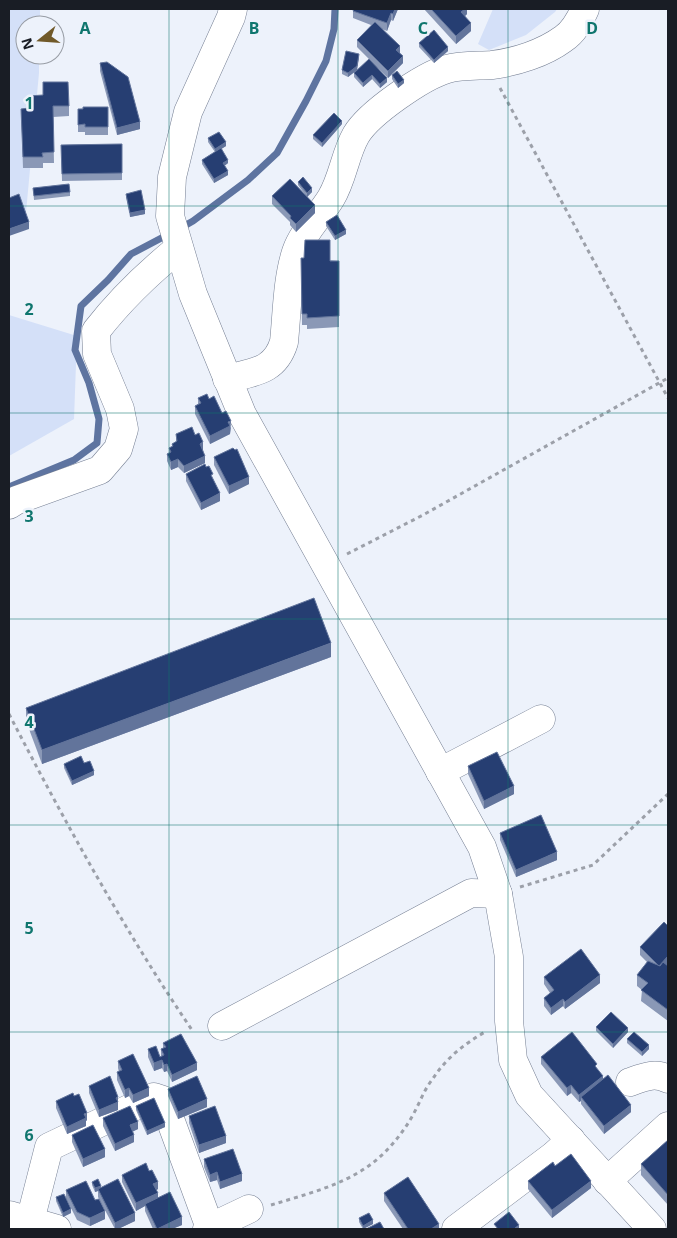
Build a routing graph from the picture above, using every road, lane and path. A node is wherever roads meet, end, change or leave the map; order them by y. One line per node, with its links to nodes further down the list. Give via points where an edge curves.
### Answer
1 (233, 9): 4 (street, via 188,112 172,177)
2 (586, 9): 3 (street, via 564,39 526,56)
3 (483, 65): 6 (street, via 449,68 436,73 372,116 356,134 339,183 297,250 291,271 282,351 276,360 261,370); 7 (path, via 497,83)
4 (175, 233): 6 (street, via 193,294); 9 (street, via 156,267 96,331 97,354 120,409 124,429 118,449 100,470 17,500)
5 (668, 378): 7 (path)
6 (226, 379): 10 (street)
7 (660, 382): 8 (path); 10 (path)
8 (668, 398)
9 (9, 506)
10 (325, 566): 13 (street)
11 (9, 714): 18 (path, via 132,935)
12 (541, 719): 13 (street)
13 (440, 772): 15 (street, via 482,847)
14 (668, 794): 15 (path, via 593,865)
15 (498, 894): 16 (street, via 508,956); 17 (street, via 471,893)
16 (508, 1021): 22 (street, via 513,1060 530,1095); 24 (path, via 478,1036 451,1056 428,1085 406,1126 383,1154 366,1167 324,1188 257,1210)
17 (222, 1026)
18 (192, 1030)
19 (668, 1079): 20 (street, via 656,1074)
20 (630, 1082)
21 (668, 1126): 23 (street)
22 (571, 1140): 23 (street); 28 (street)
23 (608, 1181): 29 (street)
24 (249, 1209): 26 (street)
25 (19, 1218): 26 (street, via 50,1147 154,1097 163,1100); 27 (street)
26 (208, 1228)
27 (57, 1229)
28 (456, 1229)
29 (652, 1229)

